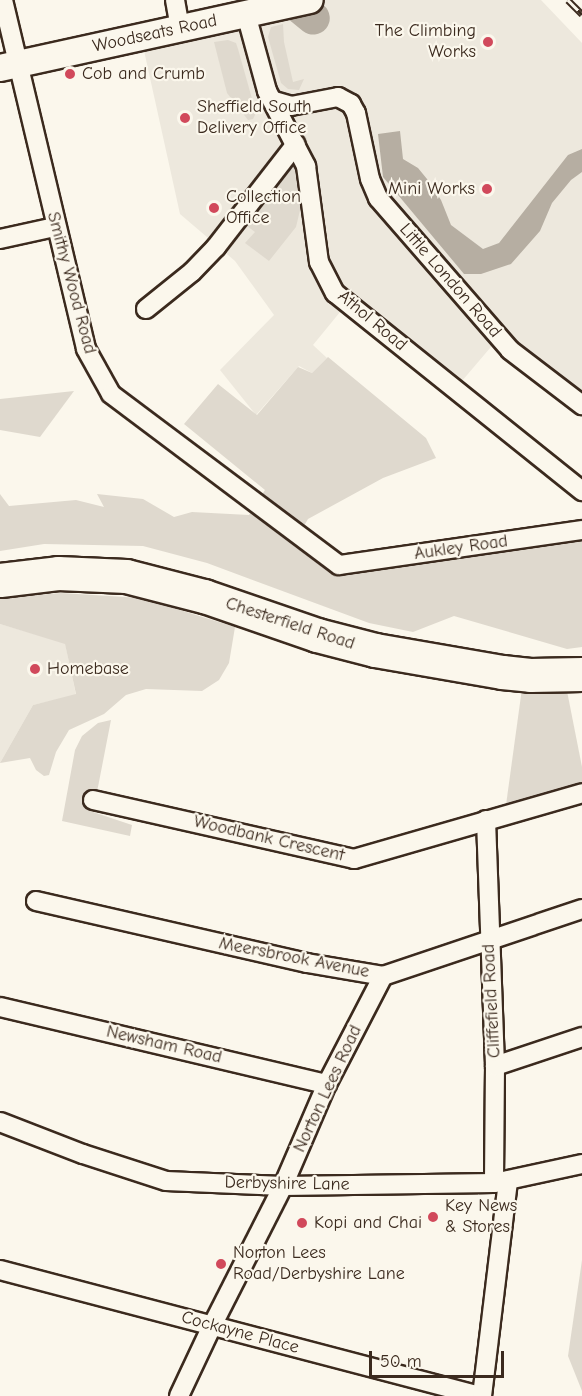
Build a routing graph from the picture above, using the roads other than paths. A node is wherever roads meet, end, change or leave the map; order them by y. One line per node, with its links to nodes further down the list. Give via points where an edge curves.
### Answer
1 (3, 0): 6 (street, Smithy Wood Road)
2 (175, 0): 5 (street)
3 (310, 0): 4 (street, Woodseats Road)
4 (249, 14): 5 (street, Woodseats Road); 7 (street, Athol Road, via 267,91)
5 (180, 29): 6 (street, Woodseats Road)
6 (9, 67): 9 (street, Smithy Wood Road)
7 (274, 101): 8 (street, Athol Road); 12 (street, Little London Road, via 291,106 338,97 351,104 369,179 378,198 510,350)
8 (296, 144): 11 (street, via 216,247); 13 (street, Athol Road, via 309,180 319,262 335,293)
9 (55, 227): 10 (street); 15 (street, Smithy Wood Road, via 86,348 111,394)
10 (0, 239)
11 (146, 309)
12 (582, 405)
13 (582, 491)
14 (582, 530): 15 (street, Aukley Road)
15 (339, 565)
16 (0, 580): 17 (highway, Chesterfield Road, via 58,573 126,576 204,596 317,635 375,650 502,672)
17 (582, 674)
18 (582, 793): 20 (street, Woodbank Crescent)
19 (93, 800): 20 (street, Woodbank Crescent, via 354,859)
20 (486, 820): 23 (street, Cliffefield Road)
21 (36, 902): 24 (street, Meersbrook Avenue, via 307,963)
22 (582, 909): 23 (street, Meersbrook Avenue)
23 (489, 940): 24 (street, Meersbrook Avenue); 27 (street, Cliffefield Road)
24 (383, 976): 28 (street, Norton Lees Road)
25 (0, 1007): 28 (street, Newsham Road)
26 (582, 1037): 27 (street)
27 (495, 1066): 31 (street, Cliffefield Road)
28 (327, 1084): 32 (street, Norton Lees Road)
29 (0, 1122): 32 (street, Derbyshire Lane, via 166,1181)
30 (582, 1164): 31 (street, Derbyshire Lane)
31 (501, 1182): 32 (street, Derbyshire Lane); 36 (street, Cliffefield Road)
32 (283, 1186): 34 (street, Norton Lees Road)
33 (0, 1270): 34 (street, Cockayne Place)
34 (212, 1326): 35 (street, Norton Lees Road); 36 (street, Cockayne Place)
35 (179, 1396)
36 (481, 1396)

